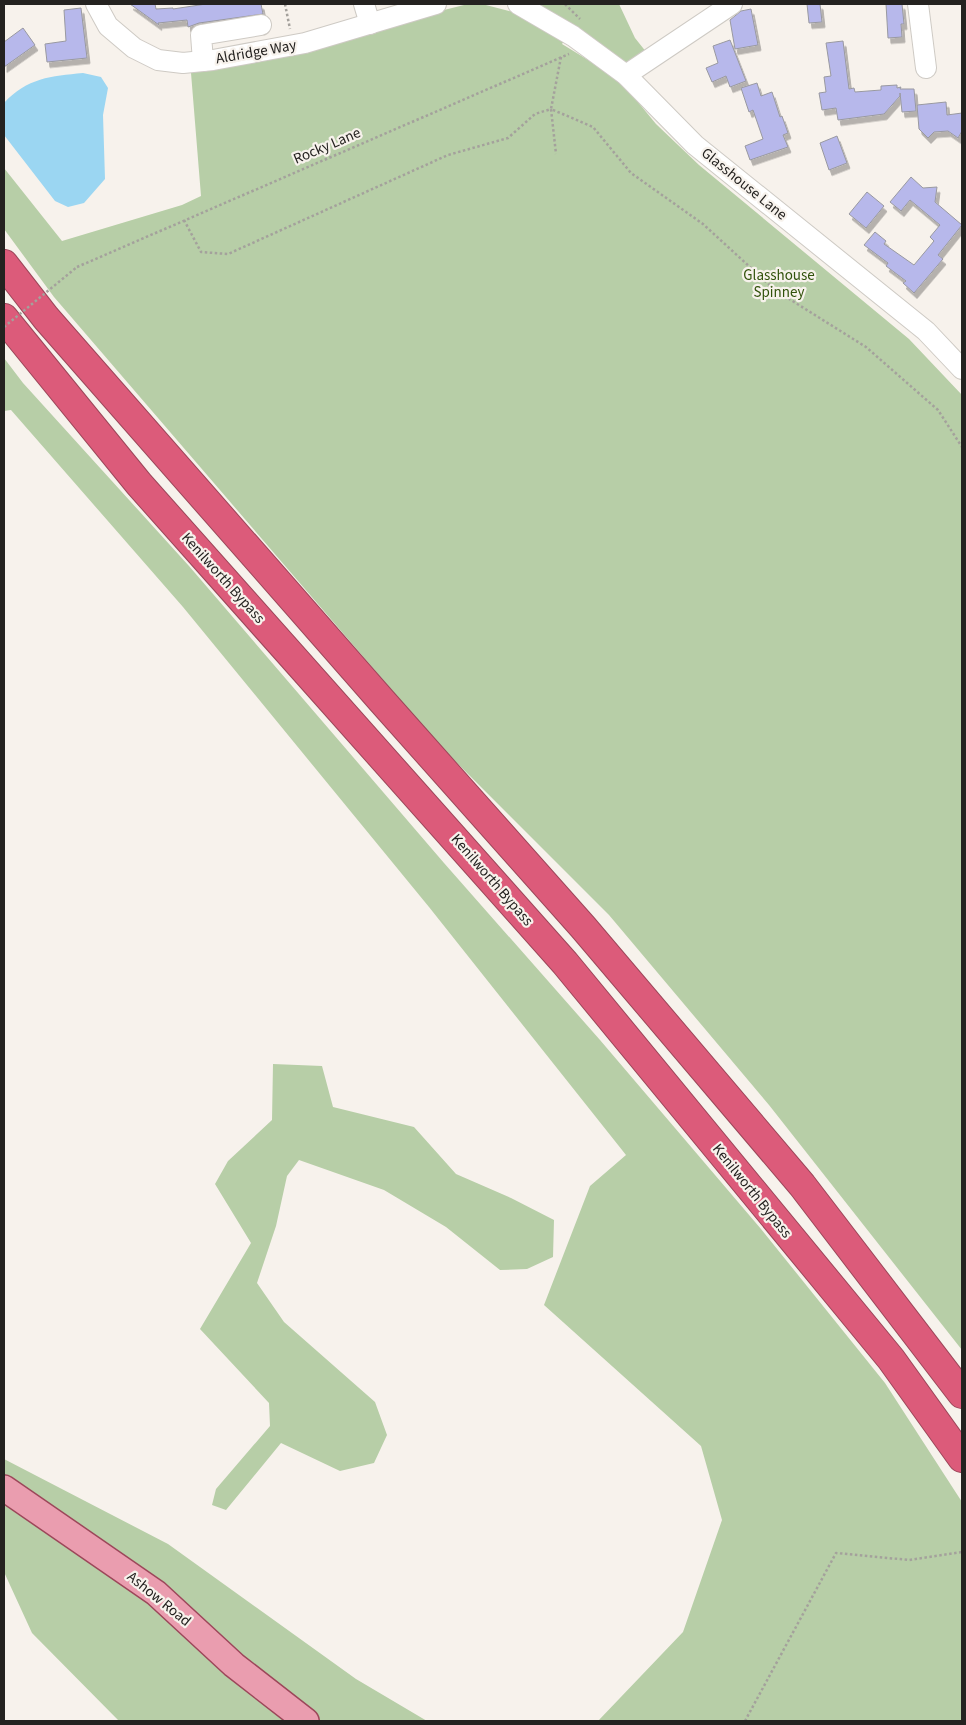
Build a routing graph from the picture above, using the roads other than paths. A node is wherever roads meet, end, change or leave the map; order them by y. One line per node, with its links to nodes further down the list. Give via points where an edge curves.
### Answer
1 (96, 4): 9 (street, Aldridge Way, via 108,26 134,48 158,60)
2 (364, 4): 7 (street)
3 (436, 4): 7 (street, Aldridge Way)
4 (522, 4): 11 (street, Glasshouse Lane)
5 (732, 4): 11 (street)
6 (918, 4): 10 (street)
7 (370, 24): 9 (street, Aldridge Way, via 305,43)
8 (261, 26): 9 (street, via 201,35)
9 (203, 61)
10 (926, 68)
11 (626, 75): 14 (street, Glasshouse Lane, via 695,145 926,331)
12 (4, 264): 15 (highway, via 58,332 583,927 795,1177)
13 (4, 318): 16 (highway, Kenilworth Bypass, via 140,484 565,963 891,1359)
14 (962, 369)
15 (962, 1394)
16 (962, 1458)
17 (4, 1488): 18 (main road, Ashow Road, via 156,1593 234,1665)
18 (306, 1721)

